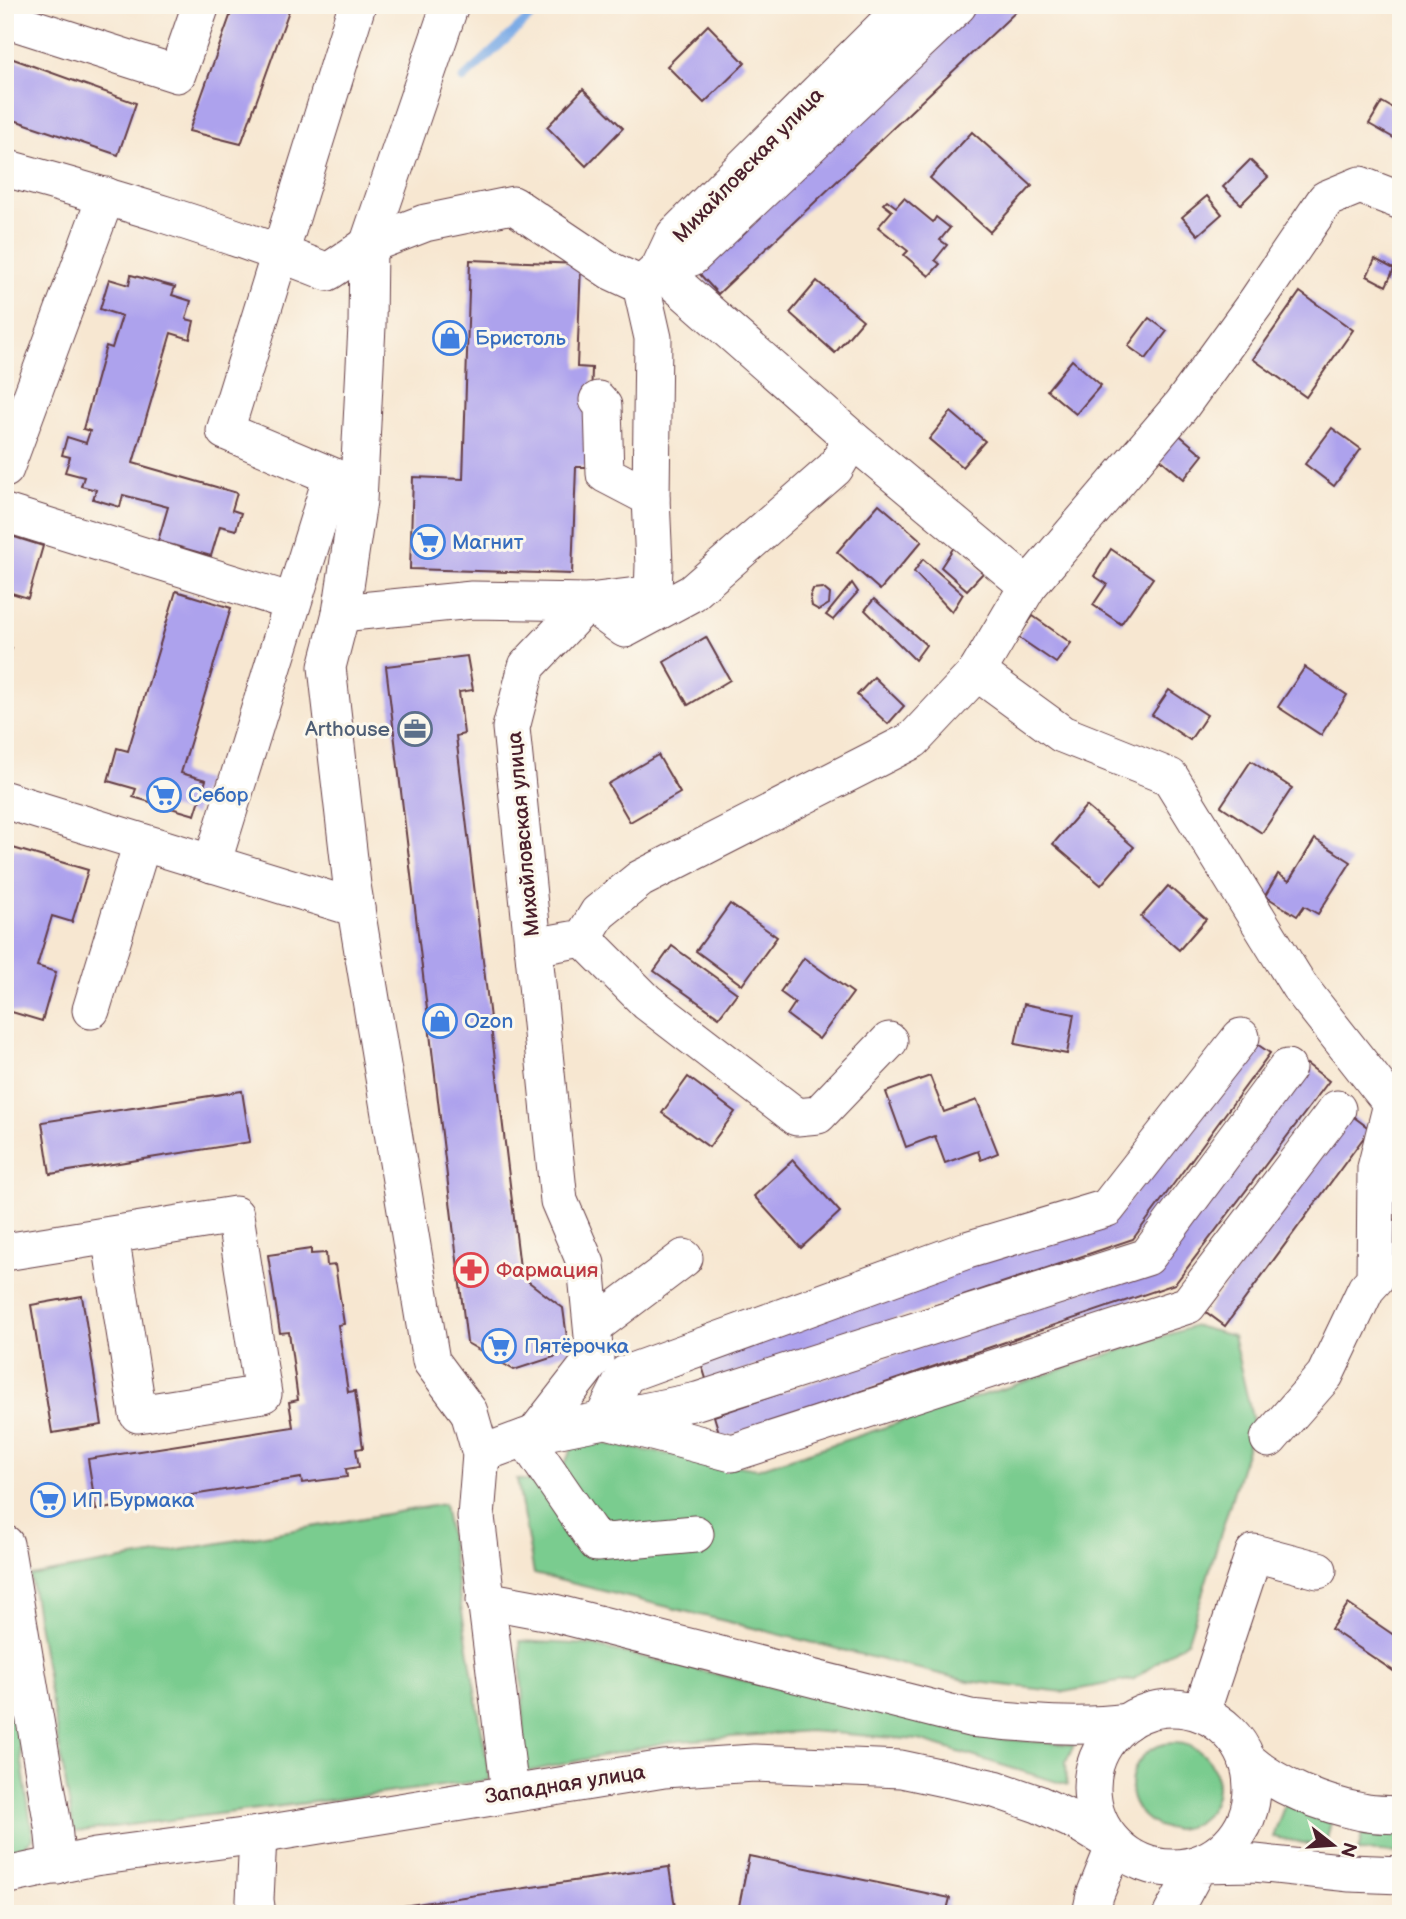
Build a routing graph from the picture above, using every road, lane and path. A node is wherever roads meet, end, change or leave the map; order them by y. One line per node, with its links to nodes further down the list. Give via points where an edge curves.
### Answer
1 (201, 5): 6 (street, via 177,74)
2 (357, 5): 11 (street)
3 (450, 5): 10 (street)
4 (906, 5): 12 (street, Михайловская улица, via 675,235)
5 (958, 5): 12 (street, via 692,257)
6 (5, 19)
7 (5, 168): 8 (street)
8 (106, 196): 11 (street); 15 (street)
9 (1401, 201): 18 (street, via 1360,184 1326,199 1181,406)
10 (368, 245): 11 (street, via 328,272); 12 (street, via 425,223 513,205 611,271); 21 (street, via 358,501)
11 (279, 253): 19 (street, via 225,430 332,476)
12 (650, 277): 14 (street); 16 (street)
13 (598, 400): 16 (street, via 603,406 605,474)
14 (852, 439): 18 (street); 20 (street, via 835,468 692,593 625,629)
15 (5, 469)
16 (651, 498): 20 (street, via 653,594)
17 (5, 513): 19 (street)
18 (1028, 586): 22 (street)
19 (292, 602): 25 (street)
20 (588, 602): 21 (street, via 471,600); 28 (street, Михайловская улица, via 527,666 511,728)
21 (341, 613): 26 (street, via 327,667)
22 (977, 672): 27 (street, via 913,740 640,879 598,913); 40 (street, via 1062,734 1170,777 1298,986 1392,1104 1376,1168 1375,1279 1325,1375)
23 (5, 800): 24 (street)
24 (142, 843): 25 (street); 29 (street)
25 (212, 864): 26 (street)
26 (356, 908): 41 (street, via 431,1361 469,1412)
27 (583, 938): 28 (street); 31 (street, via 647,1002 797,1117 818,1115)
28 (533, 947): 37 (street, Михайловская улица, via 559,1201 586,1264)
29 (91, 1010)
30 (1241, 1037): 38 (street, via 1107,1208 967,1250 626,1374)
31 (889, 1041)
32 (1287, 1068): 38 (street, via 1147,1257 697,1401)
33 (1337, 1109): 38 (street, via 1188,1305 732,1453)
34 (110, 1235): 34 (street, via 234,1215 263,1394 138,1414); 35 (street)
35 (5, 1252)
36 (684, 1258): 37 (street)
37 (594, 1326): 39 (street, Михайловская улица, via 596,1357)
38 (603, 1419): 39 (street)
39 (530, 1436): 41 (street); 42 (street, via 597,1544)
40 (1269, 1439)
41 (481, 1454): 45 (street, via 476,1517)
42 (695, 1534)
43 (5, 1544): 46 (street)
44 (1318, 1570): 47 (street, via 1254,1553)
45 (485, 1600): 48 (street, via 550,1612 970,1718 1036,1724); 50 (street)
46 (15, 1653): 55 (street, via 53,1826)
47 (1201, 1713): 48 (street, via 1176,1708 1151,1711); 49 (street, via 1224,1726)
48 (1127, 1722): 53 (street, via 1102,1751 1092,1789 1095,1810)
49 (1247, 1760): 51 (street, via 1260,1772 1321,1801 1363,1812); 54 (street, via 1253,1795 1246,1821 1227,1848)
50 (510, 1793): 52 (street, Западная улица); 53 (street, Западная улица, via 664,1769 741,1764 901,1769 995,1789 1038,1804)
51 (1401, 1815)
52 (258, 1835): 55 (street, Западная улица); 58 (street)
53 (1115, 1845): 54 (street, via 1136,1860 1167,1869); 59 (street)
54 (1199, 1864): 57 (street, via 1255,1863); 60 (street)
55 (57, 1866): 56 (street, Западная улица)
56 (5, 1875)
57 (1401, 1875)
58 (257, 1914)
59 (1091, 1914)
60 (1172, 1914)

